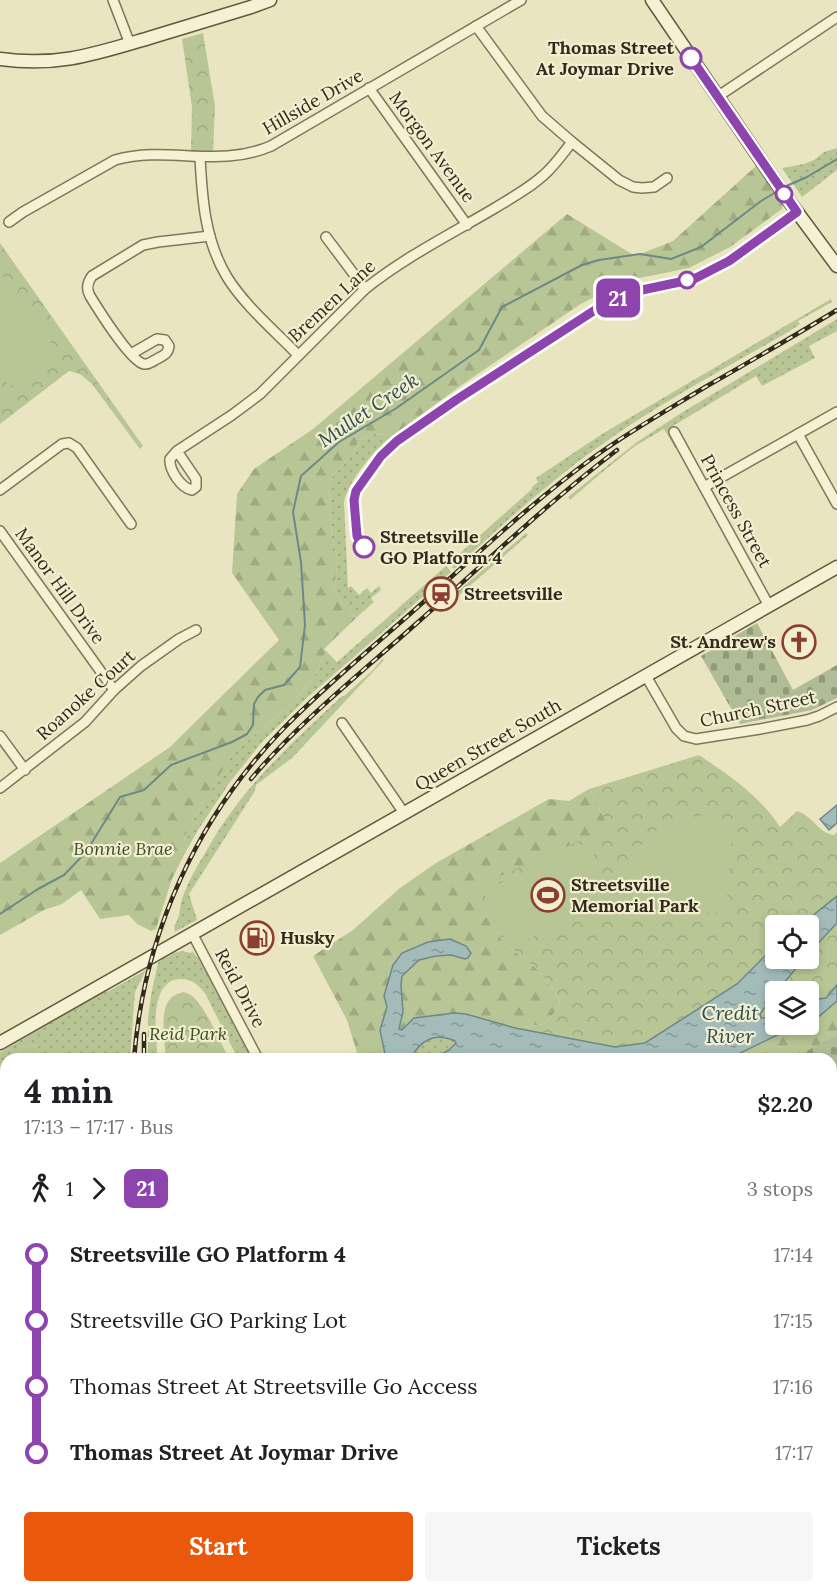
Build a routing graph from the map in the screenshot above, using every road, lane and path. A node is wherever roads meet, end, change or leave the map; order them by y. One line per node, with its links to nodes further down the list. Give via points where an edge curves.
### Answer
1 (113, 0): 7 (street)
2 (270, 0): 7 (main road)
3 (521, 0): 6 (street, Hillside Drive)
4 (652, 0): 10 (main road)
5 (837, 17): 10 (street)
6 (476, 26): 9 (street, Hillside Drive); 11 (street, via 542,116)
7 (129, 44): 8 (main road, via 66,60)
8 (0, 59)
9 (369, 88): 12 (street, Hillside Drive, via 263,149); 15 (street, Morgon Avenue)
10 (717, 97): 18 (main road)
11 (572, 142): 13 (street, via 633,187 654,187); 15 (street, Bremen Lane, via 539,179)
12 (200, 157): 14 (street, Hillside Drive, via 149,154 115,160); 16 (street)
13 (667, 178)
14 (9, 222)
15 (467, 225): 19 (street, Bremen Lane, via 402,261)
16 (210, 236): 20 (street, via 143,245 92,276 87,288 90,296); 21 (street, via 234,288)
17 (326, 237): 19 (street)
18 (837, 266)
19 (365, 289): 21 (street, Bremen Lane)
20 (131, 354)
21 (298, 355): 25 (street, Bremen Lane, via 247,405)
22 (837, 412): 24 (street)
23 (674, 432): 26 (street, Princess Street)
24 (798, 434): 26 (street); 28 (street)
25 (177, 451)
26 (704, 487): 32 (street, Princess Street)
27 (0, 490): 29 (street, via 62,444 69,443 78,448)
28 (837, 504)
29 (131, 524)
30 (0, 531): 35 (street, Manor Hill Drive)
31 (837, 567): 32 (main road, Queen Street South)
32 (769, 606): 34 (main road, Queen Street South)
33 (196, 630): 35 (street, Roanoke Court, via 141,666)
34 (646, 676): 36 (street, Church Street, via 676,728 684,736 696,739 807,720); 41 (main road, Queen Street South)
35 (114, 690): 39 (street, Roanoke Court, via 85,722)
36 (837, 707)
37 (342, 723): 41 (street)
38 (0, 736): 39 (street)
39 (25, 770): 40 (street, Roanoke Court)
40 (0, 788)
41 (404, 813): 42 (main road, Queen Street South)
42 (192, 933): 43 (main road, Queen Street South); 44 (street, Reid Drive)
43 (0, 1042)
44 (255, 1053)

